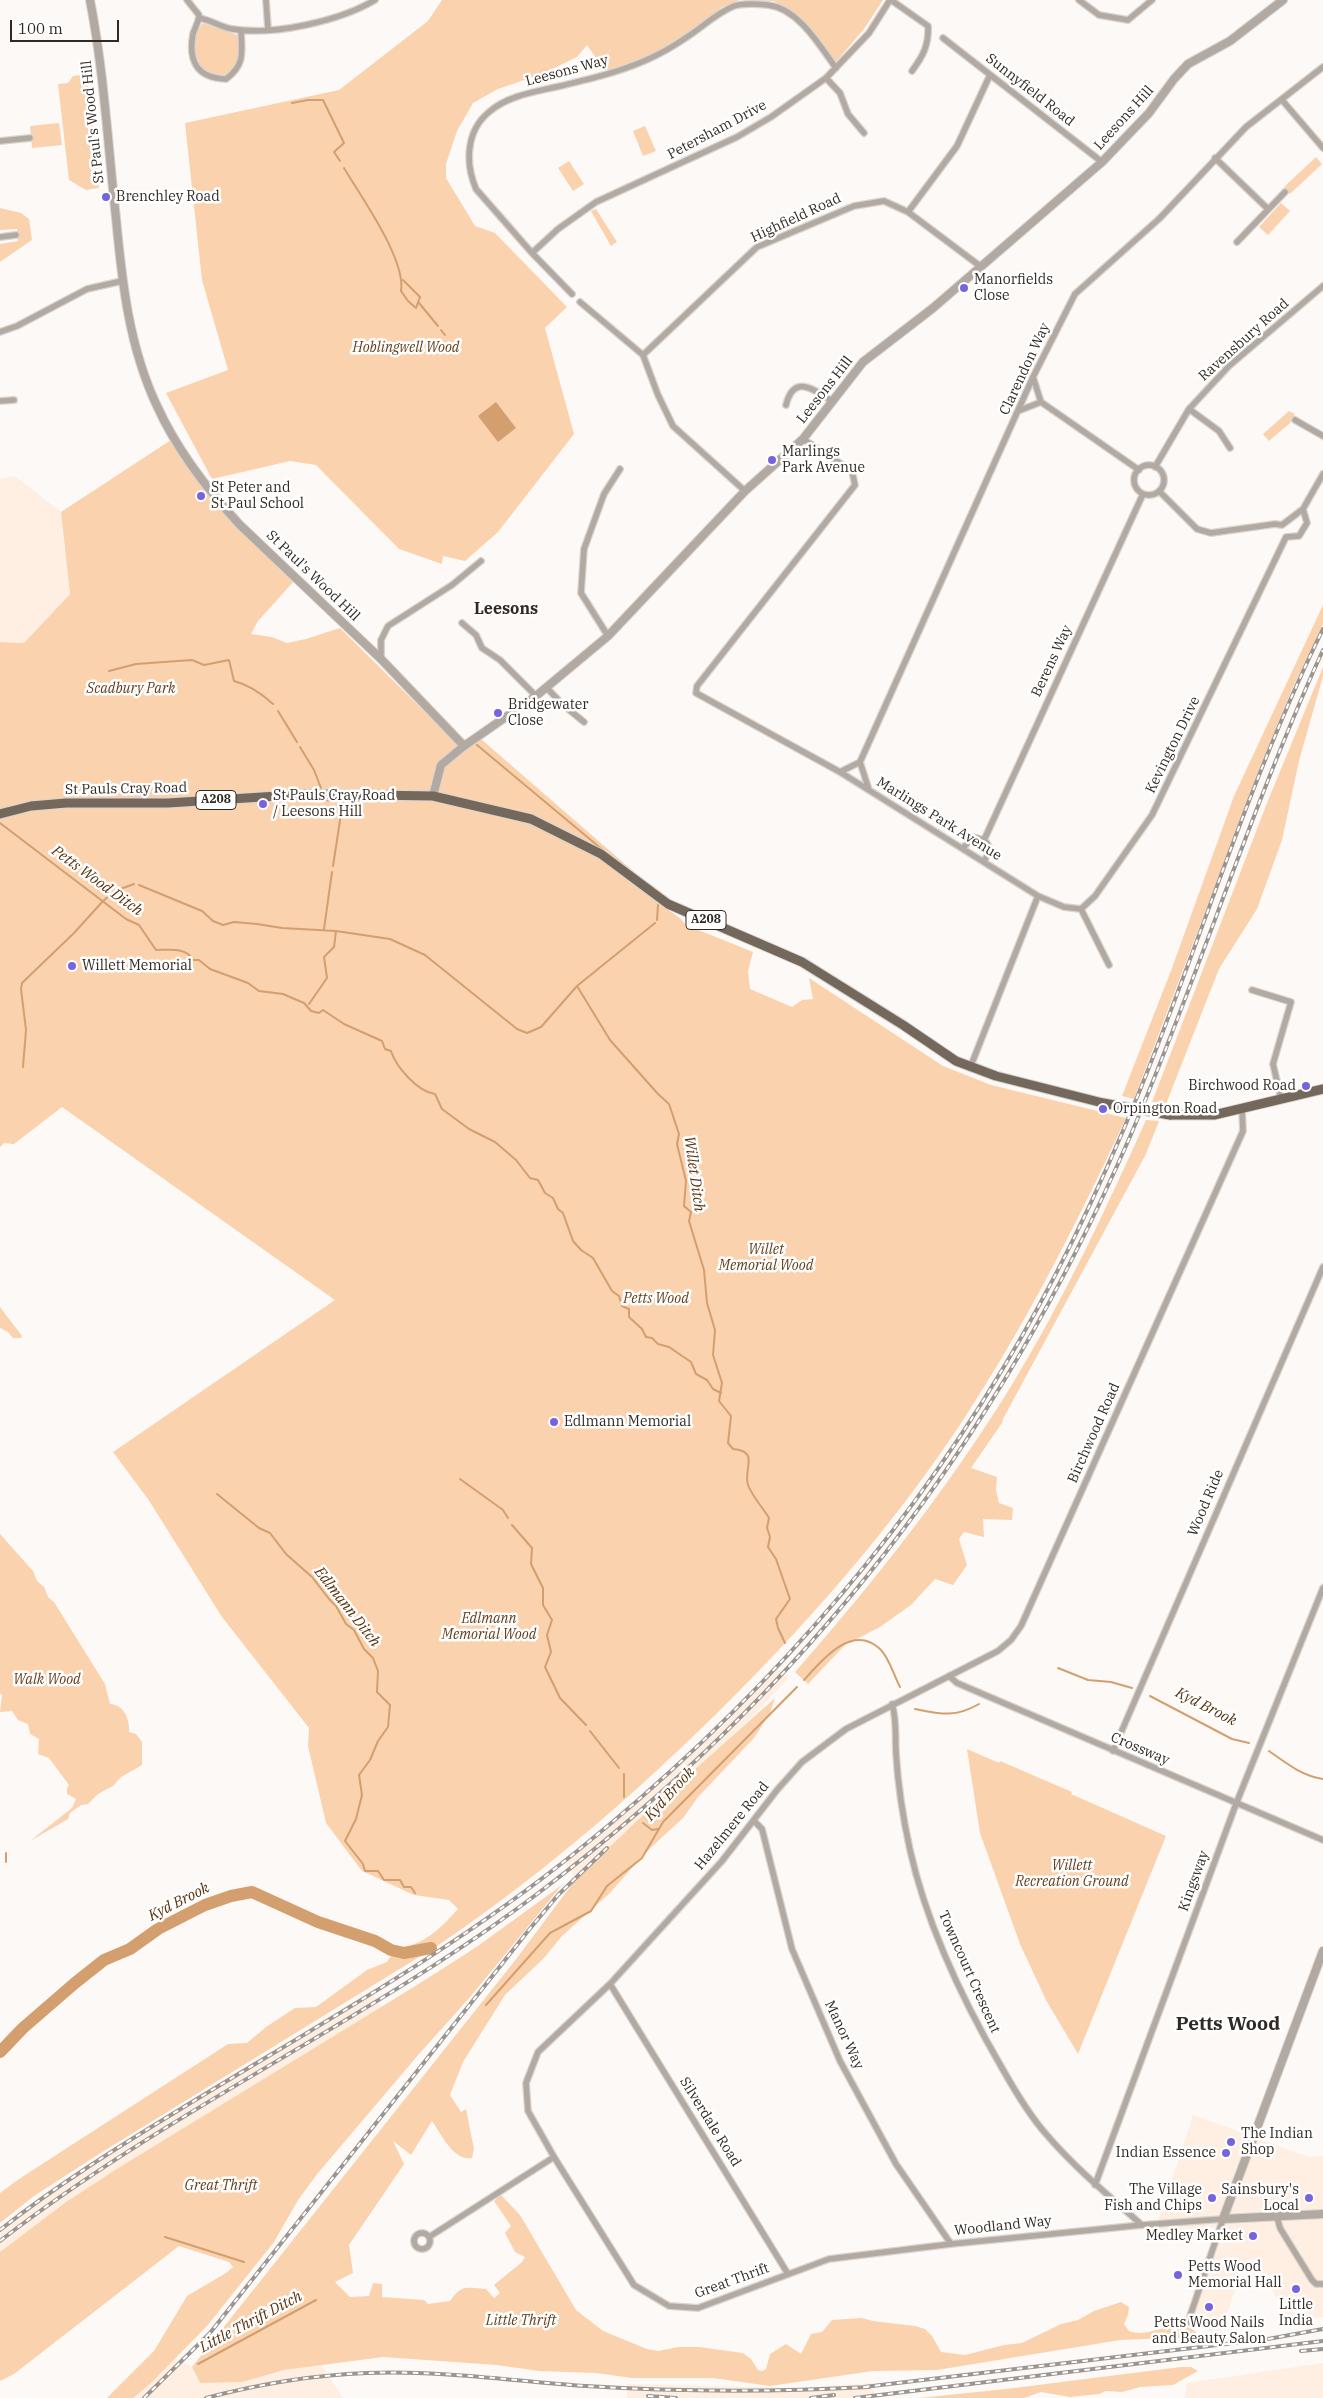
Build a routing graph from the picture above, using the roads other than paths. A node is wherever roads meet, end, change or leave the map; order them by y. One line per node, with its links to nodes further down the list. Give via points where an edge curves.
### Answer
1 (90, 0): 33 (street, St Paul's Wood Hill)
2 (187, 0): 9 (street)
3 (266, 0): 10 (street)
4 (375, 0): 10 (street, via 326,20)
5 (891, 0): 14 (street, Petersham Drive, via 869,33); 15 (street, via 928,26 925,53)
6 (1079, 0): 7 (street, via 1099,15 1128,20)
7 (1152, 0)
8 (1283, 0): 24 (street, Leesons Hill, via 1230,40 1188,64 1150,113)
9 (199, 18): 11 (street); 11 (street, via 193,36 193,59 206,77 226,79 238,70 242,56)
10 (268, 29): 11 (street)
11 (241, 30)
12 (943, 38): 16 (street, Sunnyfield Road)
13 (1323, 67): 18 (street, Clarendon Way)
14 (836, 68): 17 (street, Petersham Drive); 31 (street, Leesons Way, via 798,19 770,5 736,5 645,61 606,75 516,97 489,111 472,137 470,176 482,198)
15 (912, 71)
16 (990, 75): 24 (street, Sunnyfield Road); 27 (street, via 956,146)
17 (826, 78): 19 (street, via 840,93 848,114); 31 (street, Petersham Drive, via 737,137 596,202 558,229)
18 (1282, 100): 22 (street); 23 (street, Clarendon Way, via 1246,127)
19 (864, 133)
20 (30, 138): 21 (street)
21 (0, 141)
22 (1323, 148)
23 (1215, 158): 26 (street); 39 (street, Clarendon Way, via 1160,218 1075,294)
24 (1102, 162): 32 (street, Leesons Hill)
25 (1285, 192): 26 (street)
26 (1268, 210): 30 (street)
27 (908, 212): 32 (street, Highfield Road); 38 (street, Highfield Road, via 884,202 854,206 757,247)
28 (16, 235): 29 (street)
29 (0, 237)
30 (1237, 242)
31 (532, 253): 35 (street, Leesons Way)
32 (980, 266): 42 (street, Leesons Hill, via 933,308 863,362)
33 (122, 281): 37 (street, via 87,289); 64 (street, St Paul's Wood Hill, via 132,334 156,406 201,480 239,524)
34 (1323, 286): 45 (street, Ravensbury Road, via 1229,366)
35 (572, 294)
36 (580, 302): 38 (street)
37 (0, 332)
38 (643, 355): 55 (street, via 673,426)
39 (1033, 378): 43 (street); 46 (street, Clarendon Way)
40 (14, 400): 41 (street)
41 (0, 401)
42 (833, 402): 44 (street, via 809,386 803,386 789,394); 49 (street, Leesons Hill)
43 (1041, 402): 46 (street); 53 (street)
44 (786, 405)
45 (1189, 409): 50 (street, via 1219,430); 51 (street, Ravensbury Road)
46 (1018, 411): 69 (street, Clarendon Way)
47 (1294, 420): 48 (street)
48 (1323, 436)
49 (803, 439): 55 (street, Leesons Hill); 70 (street, Marlings Park Avenue, via 852,471 854,485 696,686 696,693)
50 (1230, 448)
51 (1155, 466): 53 (street); 56 (street, via 1164,478)
52 (620, 469): 63 (street, via 604,494 584,549 581,593)
53 (1139, 470): 57 (street, via 1135,483)
54 (1323, 474): 58 (street)
55 (745, 491): 63 (street, Leesons Hill)
56 (1159, 491): 57 (street); 59 (street, via 1197,528 1211,533)
57 (1143, 494): 74 (street, Berens Way)
58 (1303, 509): 59 (street); 60 (street, via 1307,523 1299,536)
59 (1282, 525): 60 (street)
60 (1286, 537): 78 (street, Kevington Drive, via 1152,815 1095,896)
61 (481, 561): 64 (street, via 452,585 388,626 381,640)
62 (462, 623): 66 (street, via 476,635 482,648 500,660)
63 (608, 636): 65 (street, Leesons Hill)
64 (381, 659): 68 (street, St Paul's Wood Hill)
65 (547, 688): 66 (street, Leesons Hill); 67 (street)
66 (536, 696): 68 (street, Leesons Hill)
67 (584, 722)
68 (464, 746): 72 (street, Leesons Hill, via 441,765)
69 (860, 762): 70 (street); 71 (street)
70 (840, 772): 71 (street, Marlings Park Avenue)
71 (869, 790): 75 (street, Marlings Park Avenue)
72 (433, 796): 73 (main road, St Pauls Cray Road / A208, via 309,794 168,803 66,803 31,806); 81 (main road, A208, via 531,819 601,854 668,904 802,962)
73 (0, 814)
74 (984, 840): 75 (street, via 973,837); 76 (street, Berens Way, via 989,853)
75 (963, 848): 76 (street, Marlings Park Avenue)
76 (984, 861): 77 (street, Marlings Park Avenue)
77 (1038, 896): 78 (street, via 1064,907); 81 (street)
78 (1081, 909): 79 (street)
79 (1109, 965)
80 (1252, 990): 83 (street, via 1291,1002 1273,1064)
81 (970, 1068): 84 (main road, A208, bridge, via 1103,1103 1170,1115 1214,1116)
82 (1323, 1089): 83 (main road, A208)
83 (1281, 1099): 84 (main road, A208)
84 (1242, 1109): 87 (street, Birchwood Road, via 1243,1131 1022,1626 998,1651)
85 (1323, 1267): 89 (street, Wood Ride)
86 (1323, 1588): 90 (street, Kingsway)
87 (949, 1676): 88 (street, Birchwood Road); 89 (street, Crossway, via 957,1683)
88 (892, 1704): 91 (street, Hazelmere Road, via 833,1738 802,1762); 96 (street, Towncourt Crescent, via 903,1814 913,1865 941,1944 985,2038 1013,2087 1045,2133)
89 (1113, 1750): 90 (street, Crossway)
90 (1236, 1804): 92 (street, Crossway); 96 (street, Kingsway)
91 (754, 1821): 94 (street, Hazelmere Road, via 722,1861); 102 (street, Manor Way, via 762,1829 792,1949 840,2061 896,2164)
92 (1323, 1840)
93 (1323, 1951): 99 (street)
94 (610, 1984): 95 (street, Great Thrift, via 538,2052 526,2083 528,2111); 103 (street, Silverdale Road)
95 (554, 2158): 101 (street); 103 (street, Great Thrift, via 634,2285 669,2306 698,2308)
96 (1095, 2185): 100 (street, Towncourt Crescent)
97 (1323, 2214): 98 (street)
98 (1278, 2217): 99 (street); 104 (street, via 1280,2228 1312,2280)
99 (1223, 2219): 100 (street, Woodland Way); 105 (street)
100 (1142, 2224): 102 (street, Woodland Way)
101 (429, 2237)
102 (951, 2244): 103 (street, Woodland Way, via 829,2259)
103 (788, 2274)
104 (1323, 2284)
105 (1188, 2322)

